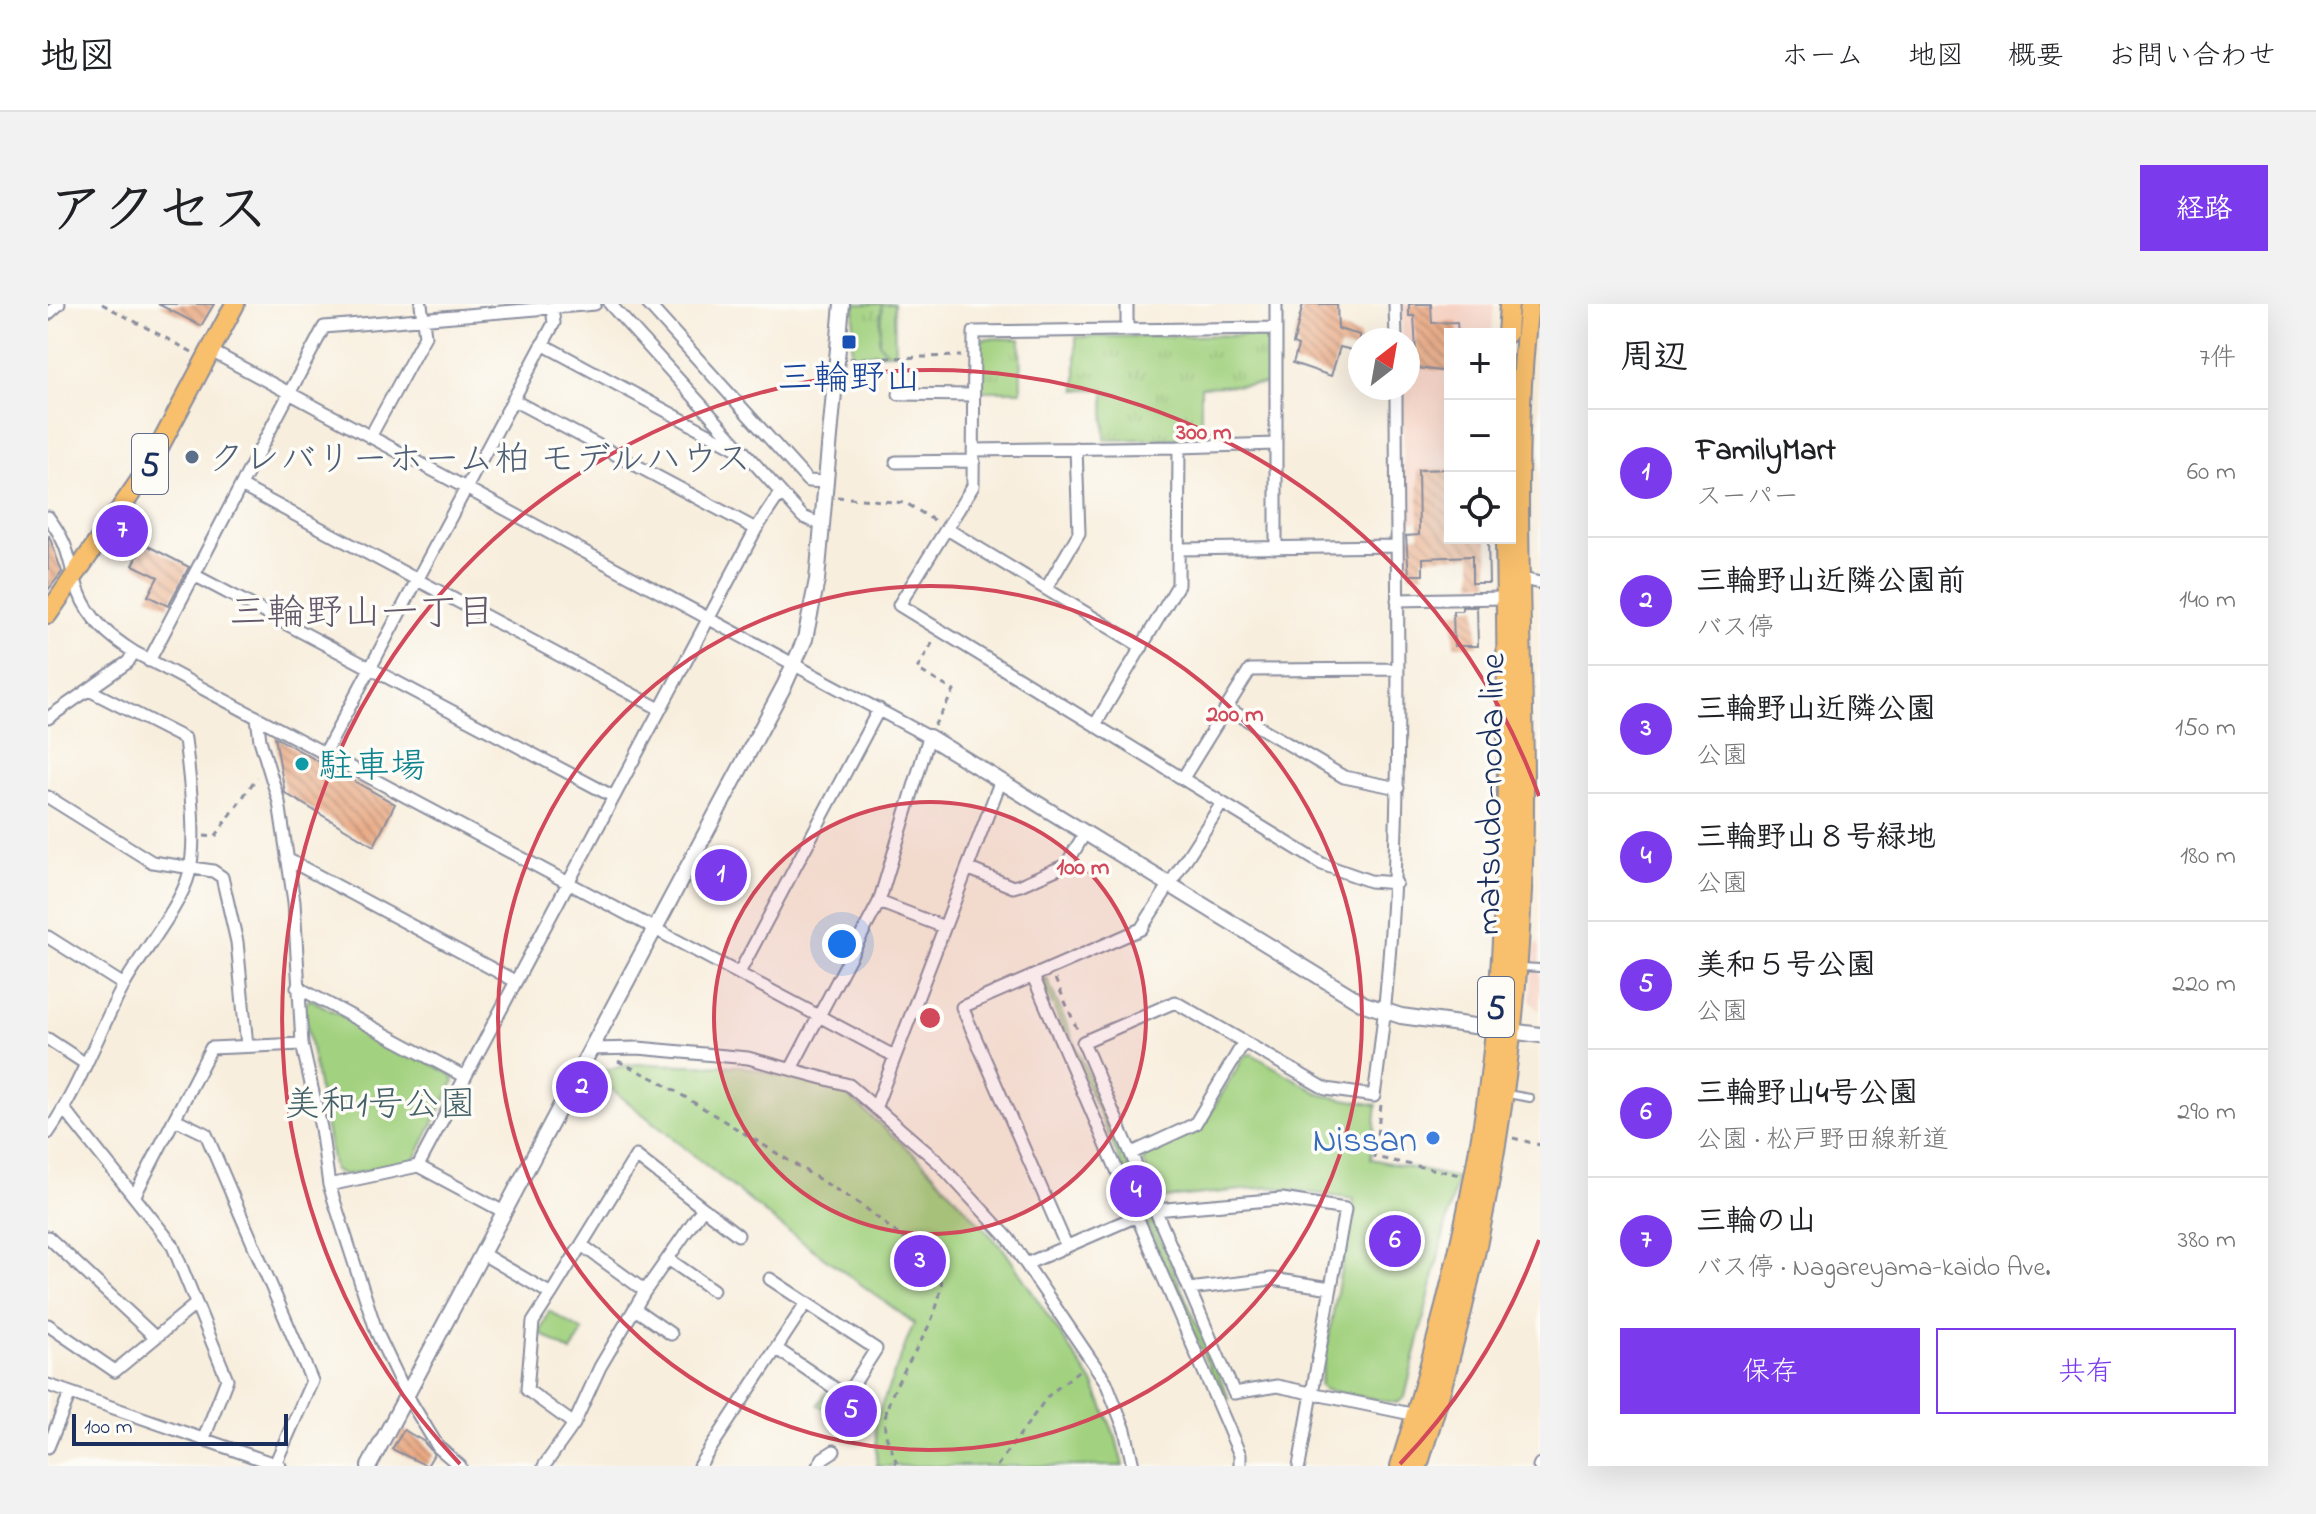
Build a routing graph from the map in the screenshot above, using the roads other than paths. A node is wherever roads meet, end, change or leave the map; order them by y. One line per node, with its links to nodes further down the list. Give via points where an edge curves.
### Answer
1 (59, 304): 14 (street)
2 (235, 304): 21 (main road, 5)
3 (421, 304): 15 (street)
4 (595, 304): 13 (street)
5 (610, 304): 31 (street)
6 (648, 304): 34 (street, via 808,481)
7 (842, 304): 34 (street)
8 (1127, 304): 19 (street)
9 (1276, 304): 16 (street)
10 (1395, 304): 17 (street)
11 (1509, 304): 18 (main road)
12 (1529, 304): 49 (main road, matsudo-noda line / 5, via 1522,412)
13 (552, 308): 15 (street); 20 (street, via 554,323)
14 (48, 314)
15 (422, 319): 22 (street, via 324,327); 27 (street, via 425,336)
16 (1274, 328): 19 (street); 28 (street)
17 (1396, 328)
18 (1507, 328)
19 (1127, 329): 24 (street, via 974,332)
20 (542, 344): 25 (street); 31 (street)
21 (203, 352): 22 (street); 47 (main road, 5, via 147,470)
22 (289, 393): 27 (street); 35 (street)
23 (899, 394): 24 (street)
24 (973, 395): 32 (street)
25 (513, 400): 36 (street); 40 (street)
26 (1396, 400): 43 (street)
27 (370, 437): 36 (street)
28 (1276, 444): 29 (street); 44 (street)
29 (1179, 447): 30 (street); 45 (street)
30 (1076, 448): 32 (street); 50 (street, via 1079,533)
31 (742, 452): 37 (street)
32 (974, 455): 33 (street); 41 (street, via 973,486)
33 (896, 462)
34 (827, 482): 39 (street)
35 (241, 486): 46 (street); 48 (street)
36 (466, 488): 48 (street); 54 (street)
37 (780, 493): 39 (street, via 803,517); 40 (street)
38 (48, 517): 47 (street, via 71,555)
39 (823, 525): 58 (street, via 814,598)
40 (756, 529): 54 (street)
41 (947, 529): 50 (street); 67 (street, via 899,605)
42 (1505, 544): 51 (main road, 5)
43 (1396, 546): 44 (street); 52 (street)
44 (1276, 548): 45 (street)
45 (1180, 549): 55 (street, via 1175,595)
46 (194, 575): 57 (street); 59 (street)
47 (77, 577): 53 (main road, 5); 56 (street, via 99,626)
48 (416, 578): 59 (street); 63 (street)
49 (1531, 581): 87 (main road, matsudo-noda line / 5)
50 (1046, 589): 55 (street)
51 (1505, 598): 52 (street); 96 (main road, 5)
52 (1397, 600): 60 (street)
53 (48, 614)
54 (710, 618): 58 (street); 63 (street)
55 (1142, 647): 67 (street)
56 (134, 652): 57 (street); 61 (street)
57 (149, 661): 66 (street)
58 (794, 662): 64 (street); 85 (street)
59 (370, 667): 69 (street); 74 (street)
60 (1398, 669): 62 (street, via 1250,670); 72 (street)
61 (89, 690): 65 (street); 78 (street, via 185,739)
62 (1227, 708): 70 (street); 72 (street, via 1331,771 1357,782)
63 (660, 709): 74 (street)
64 (879, 709): 68 (street); 89 (street)
65 (48, 718)
66 (257, 718): 69 (street); 77 (street, via 279,802)
67 (1095, 725): 70 (street)
68 (931, 733): 71 (street); 83 (street)
69 (325, 753): 81 (street)
70 (1183, 778): 75 (street)
71 (1001, 780): 76 (street); 79 (street)
72 (1398, 788): 80 (street)
73 (48, 797): 78 (street, via 152,862)
74 (614, 797): 81 (street)
75 (1222, 803): 80 (street, via 1322,864 1346,875); 82 (street)
76 (1085, 833): 79 (street, via 1066,865 1020,885 1013,887); 82 (street)
77 (287, 859): 91 (street); 93 (street)
78 (190, 868): 92 (street); 101 (street, via 213,871 224,881 237,942)
79 (967, 868): 84 (street)
80 (1396, 883): 94 (street)
81 (569, 884): 85 (street); 91 (street)
82 (1172, 886): 90 (street, via 1141,929); 94 (street, via 1343,993)
83 (879, 902): 84 (street); 95 (street)
84 (944, 927): 103 (street)
85 (655, 929): 89 (street); 102 (street)
86 (48, 937): 92 (street)
87 (1517, 967): 88 (lane); 96 (main road, matsudo-noda line / 5)
88 (1540, 968)
89 (739, 973): 95 (street)
90 (1033, 976): 120 (street); 123 (street, via 962,1007)
91 (515, 981): 106 (street)
92 (124, 985): 104 (street)
93 (297, 987): 100 (street); 106 (street)
94 (1386, 1012): 96 (street); 99 (street, via 1374,1096 1326,1089)
95 (817, 1016): 103 (street); 105 (street)
96 (1503, 1030): 97 (street); 107 (main road, matsudo-noda line / 5); 145 (main road, 5, via 1450,1283)
97 (1540, 1035)
98 (48, 1039): 104 (street)
99 (1244, 1042): 113 (street, via 1195,1124); 113 (street, via 1175,1002 1083,1042)
100 (302, 1044): 101 (street); 115 (street)
101 (247, 1046): 111 (street, via 211,1048)
102 (591, 1049): 105 (street, via 739,1057); 119 (street)
103 (894, 1056): 109 (street)
104 (86, 1064): 110 (street)
105 (791, 1069): 109 (street, via 849,1085)
106 (465, 1077): 114 (street)
107 (1504, 1094): 108 (lane); 160 (main road, matsudo-noda line / 5, via 1482,1222)
108 (1530, 1098)
109 (876, 1106): 127 (street, via 938,1162)
110 (64, 1109): 112 (street); 116 (street)
111 (175, 1119): 116 (street); 150 (street, via 206,1134 312,1381)
112 (48, 1133)
113 (1132, 1153): 118 (street)
114 (418, 1166): 115 (street); 119 (street)
115 (329, 1185): 143 (street, via 377,1333)
116 (135, 1195): 135 (street, via 172,1244)
117 (703, 1208): 121 (street); 124 (street, via 636,1156); 126 (street)
118 (1155, 1210): 129 (street, via 1282,1199 1345,1209); 130 (street)
119 (504, 1212): 125 (street)
120 (1137, 1216): 123 (street); 157 (street, via 1240,1455)
121 (738, 1235)
122 (48, 1237): 139 (street)
123 (1066, 1245): 127 (street)
124 (583, 1246): 132 (street); 133 (street)
125 (481, 1253): 133 (street); 143 (street)
126 (668, 1259): 131 (street); 132 (street)
127 (1026, 1264): 156 (street, via 1111,1394)
128 (770, 1279): 134 (street)
129 (1331, 1288): 130 (street, via 1272,1279); 144 (street)
130 (1189, 1289): 144 (street, via 1234,1393 1277,1386)
131 (713, 1290)
132 (645, 1291): 136 (street)
133 (551, 1294): 146 (street, via 533,1322 527,1390)
134 (806, 1303): 140 (street); 140 (street, via 876,1349 846,1396)
135 (196, 1304): 139 (street); 147 (street, via 227,1379)
136 (635, 1309): 138 (street); 146 (street)
137 (48, 1325): 139 (street, via 115,1371)
138 (671, 1334)
139 (155, 1337)
140 (777, 1349): 154 (street)
141 (48, 1385): 142 (street)
142 (70, 1394): 147 (street); 148 (street)
143 (406, 1394): 151 (street); 152 (street, via 438,1447)
144 (1312, 1394): 145 (street); 158 (street)
145 (1416, 1415): 159 (main road, 5)
146 (574, 1424): 153 (street)
147 (204, 1438): 150 (street)
148 (48, 1447)
149 (834, 1451): 155 (street)
150 (278, 1465)
151 (369, 1466)
152 (460, 1466)
153 (544, 1466)
154 (699, 1466)
155 (818, 1466)
156 (1133, 1466)
157 (1240, 1466)
158 (1299, 1466)
159 (1400, 1466)
160 (1418, 1466)

